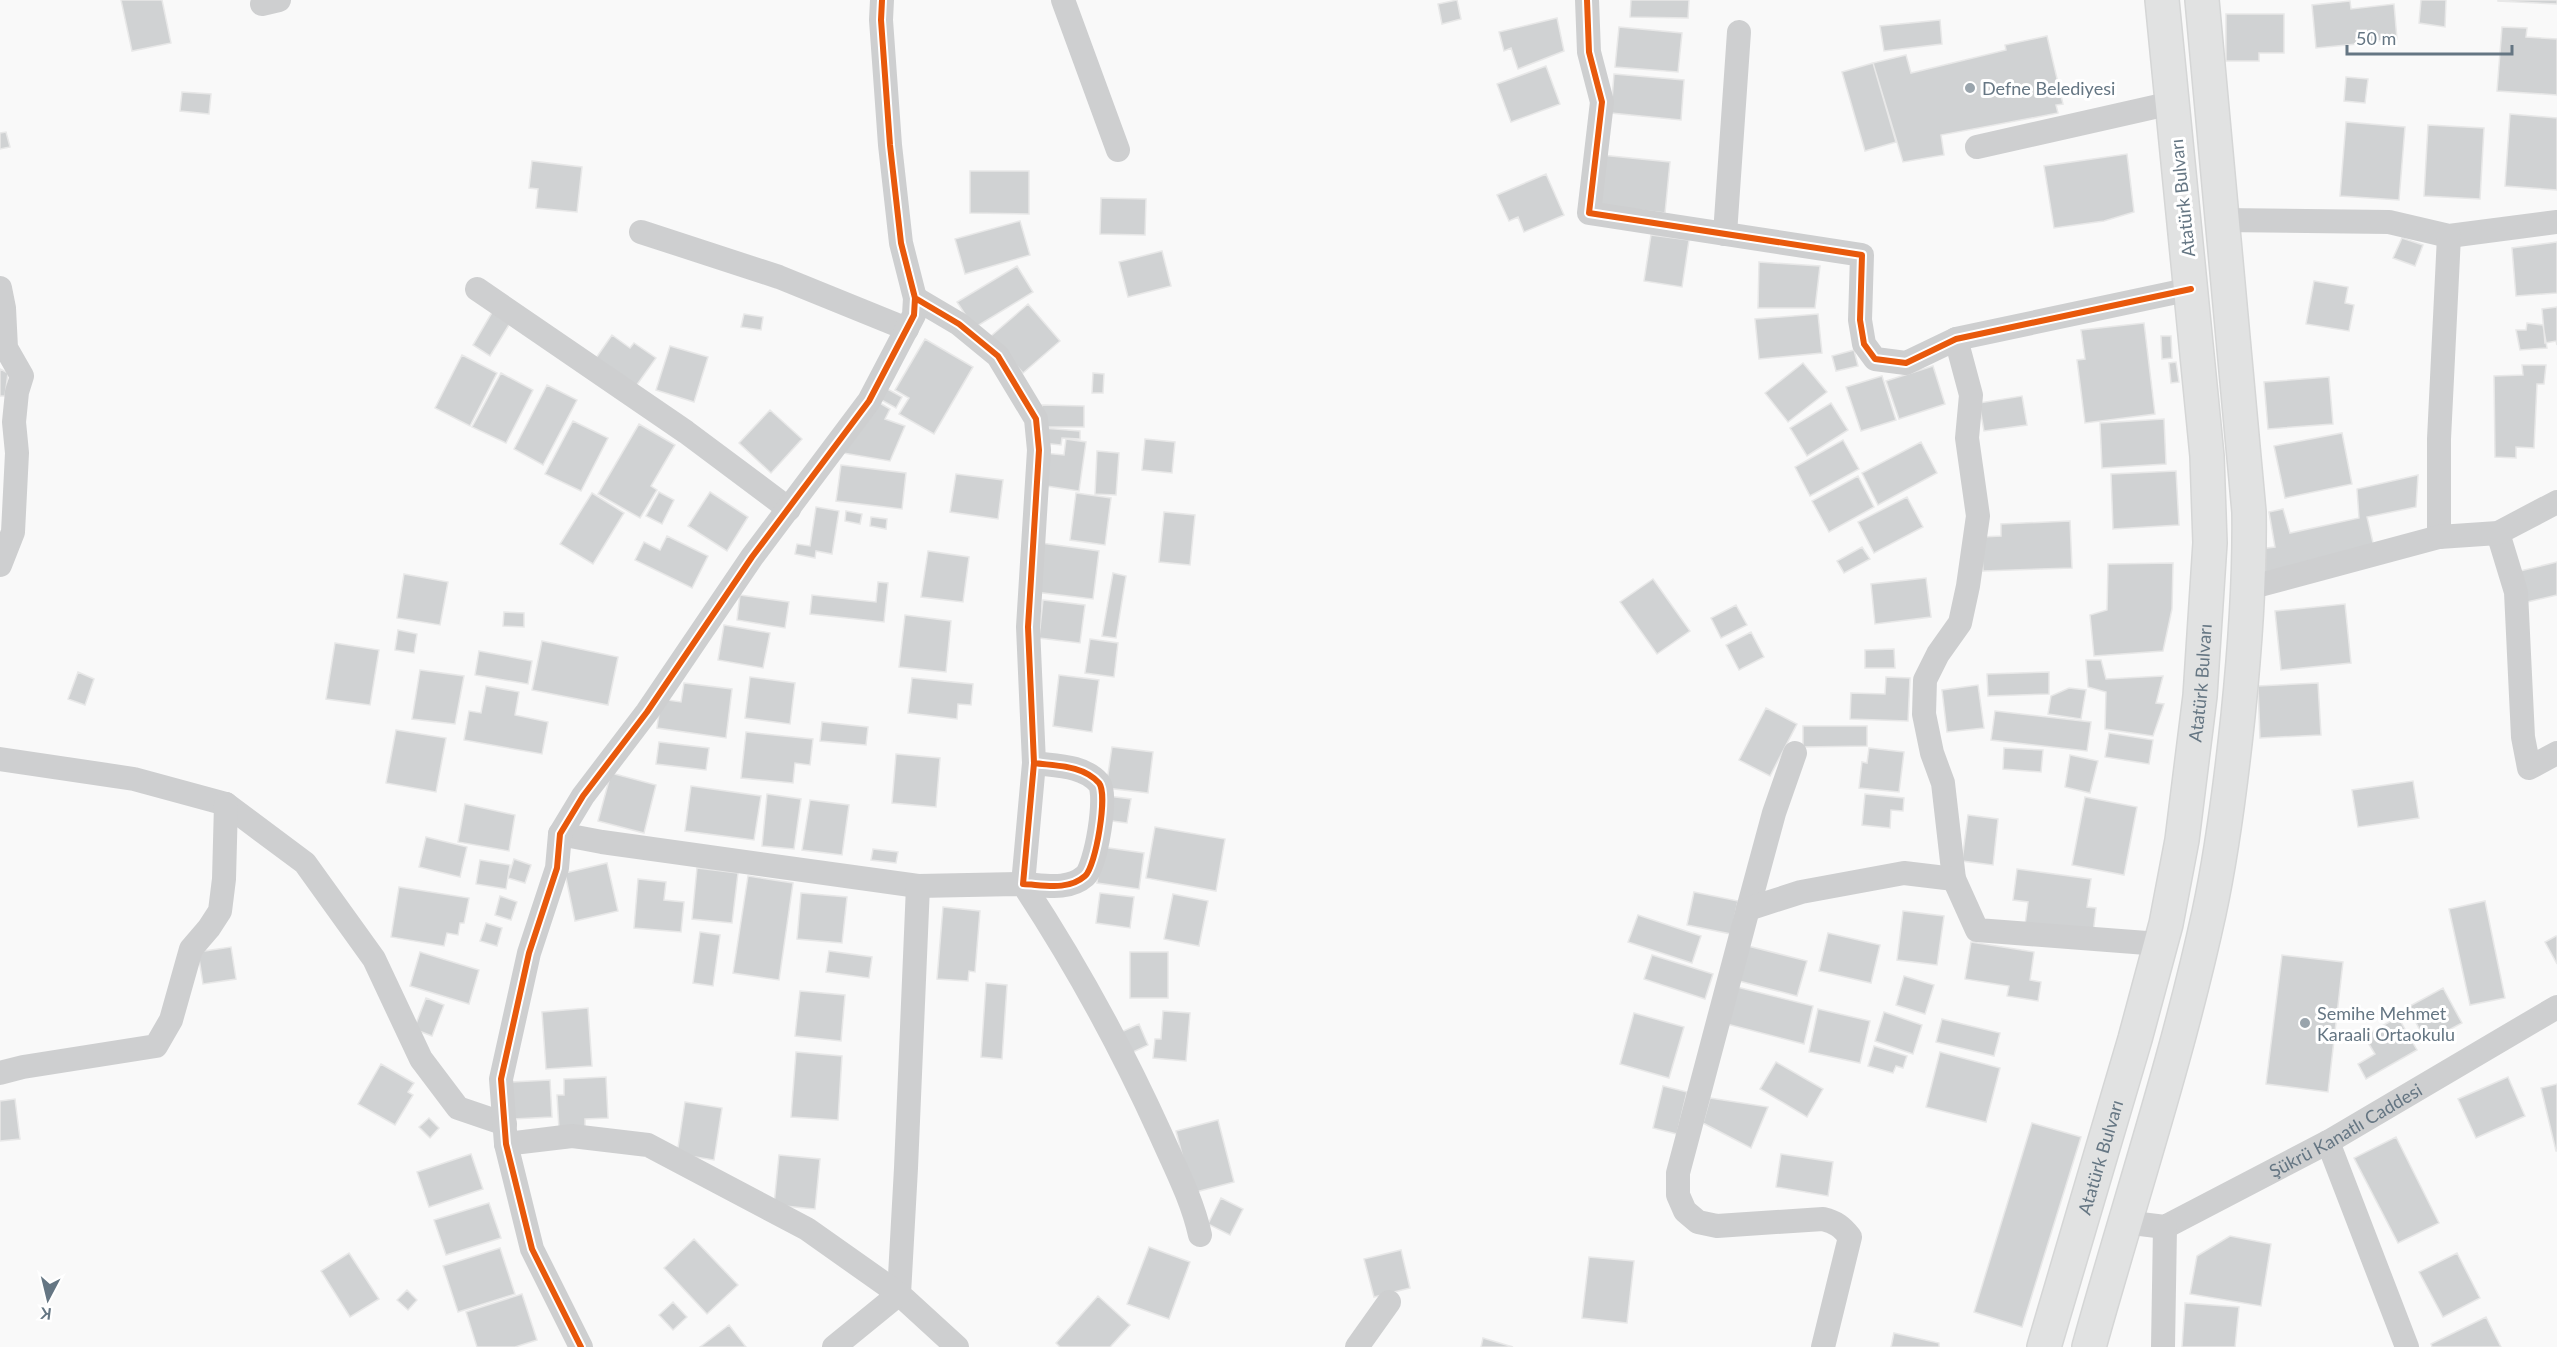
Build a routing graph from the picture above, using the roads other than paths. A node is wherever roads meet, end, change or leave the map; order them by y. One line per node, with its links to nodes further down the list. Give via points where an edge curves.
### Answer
1 (882, 0): 18 (street, via 890,145 902,243)
2 (1063, 0): 9 (street)
3 (1587, 0): 13 (street, via 1589,52 1602,102 1590,213)
4 (2162, 0): 7 (highway, Atatürk Bulvarı)
5 (2202, 0): 10 (highway, Atatürk Bulvarı)
6 (1739, 32): 13 (street)
7 (2172, 103): 8 (street); 17 (highway, Atatürk Bulvarı)
8 (1977, 147)
9 (1118, 150)
10 (2222, 220): 14 (street, via 2389,222); 26 (highway, Atatürk Bulvarı, via 2249,512)
11 (2557, 222): 14 (street)
12 (641, 232): 19 (street, via 779,277)
13 (1725, 234): 20 (street, via 1862,255 1860,320 1864,344 1875,359 1906,363)
14 (2449, 236): 24 (street, via 2439,439)
15 (0, 288): 25 (street, via 6,348 22,375 14,422 17,453 13,532)
16 (477, 289): 22 (street, via 686,432)
17 (2191, 289): 20 (street); 37 (highway, Atatürk Bulvarı, via 2207,456 2208,586 2191,776)
18 (915, 298): 19 (street, via 914,315); 30 (street, via 959,324 998,356 1036,419 1039,450 1028,627)
19 (906, 329): 22 (street, via 868,401)
20 (1956, 339): 33 (street, via 1971,395 1966,438 1978,516 1960,623 1925,680 1924,714 1943,783)
21 (2557, 502): 23 (street)
22 (789, 508): 32 (street, via 647,712 583,796)
23 (2498, 533): 24 (street); 28 (street, via 2516,592 2523,737 2529,768)
24 (2439, 537): 26 (street)
25 (0, 565)
26 (2249, 588): 43 (highway, Atatürk Bulvarı, via 2232,777 2209,913)
27 (1795, 753): 36 (street)
28 (2557, 753)
29 (0, 759): 31 (street, via 134,779)
30 (1034, 763): 34 (street); 34 (street, via 1078,769 1098,782 1103,789 1101,819 1093,863 1086,875 1064,886)
31 (226, 804): 39 (street, via 220,910 191,949 171,1020 156,1046); 40 (street, via 305,863 374,959 421,1059 458,1108)
32 (560, 834): 35 (street); 40 (street, via 557,868 529,953 501,1079)
33 (1954, 879): 36 (street, via 1904,873 1801,892); 37 (street, via 1977,930)
34 (1023, 884): 35 (street); 45 (street, via 1059,939 1139,1086 1193,1207)
35 (918, 886): 46 (street)
36 (1748, 909): 52 (street, via 1678,1173 1678,1195 1684,1211 1698,1222 1717,1226 1824,1219 1843,1227 1850,1237)
37 (2160, 944): 42 (highway, Atatürk Bulvarı)
38 (2557, 1007): 41 (street, Şükrü Kanatlı Caddesi)
39 (0, 1073)
40 (506, 1134): 46 (street, via 572,1136 648,1145 807,1229); 48 (street, via 532,1249)
41 (2328, 1142): 44 (street, Şükrü Kanatlı Caddesi); 56 (street)
42 (2084, 1209): 43 (highway); 53 (highway, Atatürk Bulvarı)
43 (2124, 1222): 44 (street); 54 (highway, Atatürk Bulvarı)
44 (2165, 1227): 55 (street)
45 (1200, 1235)
46 (898, 1294): 49 (street); 50 (street)
47 (1389, 1302): 51 (street)
48 (581, 1347)
49 (834, 1347)
50 (957, 1347)
51 (1358, 1347)
52 (1823, 1347)
53 (2044, 1347)
54 (2089, 1347)
55 (2163, 1347)
56 (2408, 1347)

